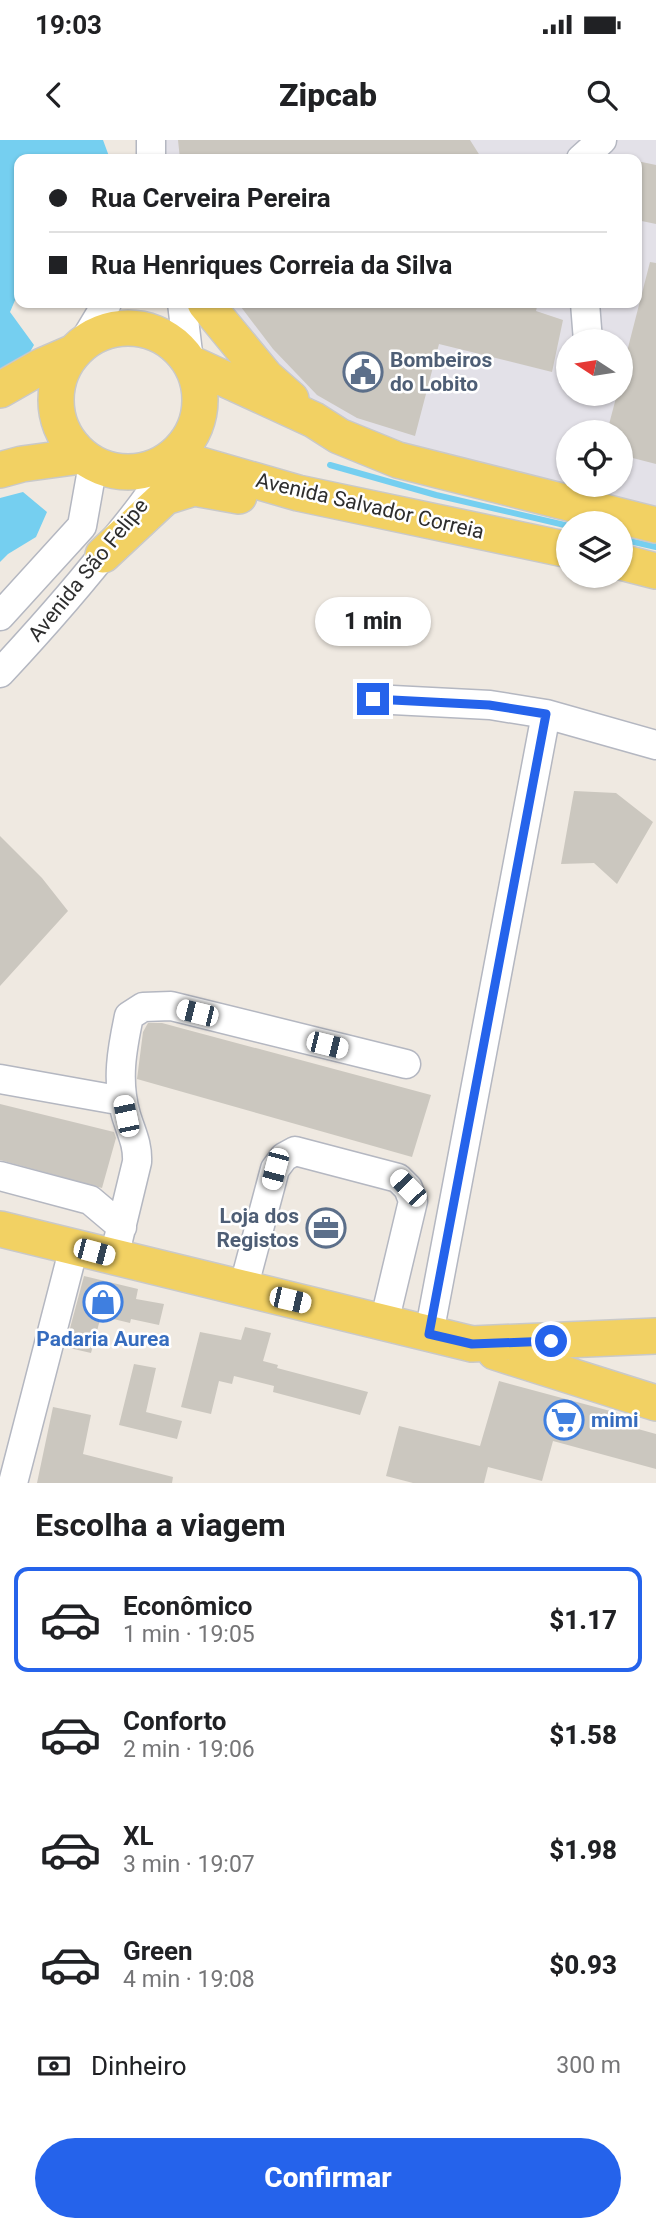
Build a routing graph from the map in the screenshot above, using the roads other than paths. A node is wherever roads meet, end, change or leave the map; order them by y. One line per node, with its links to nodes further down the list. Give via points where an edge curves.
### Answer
1 (601, 140): 2 (street)
2 (586, 154)
3 (104, 308): 8 (street)
4 (183, 308): 9 (street)
5 (209, 308): 11 (main road, via 266,377)
6 (585, 308): 7 (street)
7 (587, 329)
8 (77, 348): 9 (main road, via 107,331 133,327 159,334); 10 (main road); 13 (main road, via 59,378 55,407 64,434)
9 (189, 362): 11 (main road); 12 (main road, via 199,387 199,413 190,437)
10 (7, 385)
11 (314, 420): 16 (main road, via 339,436 398,460)
12 (171, 459): 13 (main road, via 131,473 105,470); 15 (main road, Avenida Salvador Correia); 18 (street, Avenida São Felipe, via 158,485)
13 (87, 460): 14 (main road); 21 (street, Avenida São Felipe, via 82,526)
14 (11, 467)
15 (298, 494): 17 (main road, Avenida Salvador Correia); 18 (main road, via 246,497 194,488 164,497)
16 (656, 525)
17 (556, 547)
18 (103, 555): 22 (street, Avenida São Felipe)
19 (633, 565): 20 (main road)
20 (656, 571)
21 (0, 617)
22 (0, 673)
23 (373, 699): 24 (street, via 489,705)
24 (546, 714): 25 (street); 35 (street)
25 (656, 745)
26 (406, 1064): 28 (street, via 171,1006 144,1007 129,1016 120,1057)
27 (0, 1079): 28 (street)
28 (123, 1101): 31 (street, via 138,1146)
29 (0, 1176): 31 (street, via 90,1200)
30 (0, 1229): 32 (main road)
31 (118, 1242): 32 (main road); 33 (main road)
32 (74, 1247): 39 (street)
33 (243, 1289): 34 (main road); 34 (street, via 275,1169 295,1151 398,1178 408,1188 412,1201)
34 (384, 1323): 35 (main road)
35 (429, 1334): 37 (main road)
36 (656, 1336): 37 (main road)
37 (472, 1344): 38 (main road)
38 (656, 1403)
39 (13, 1483)

